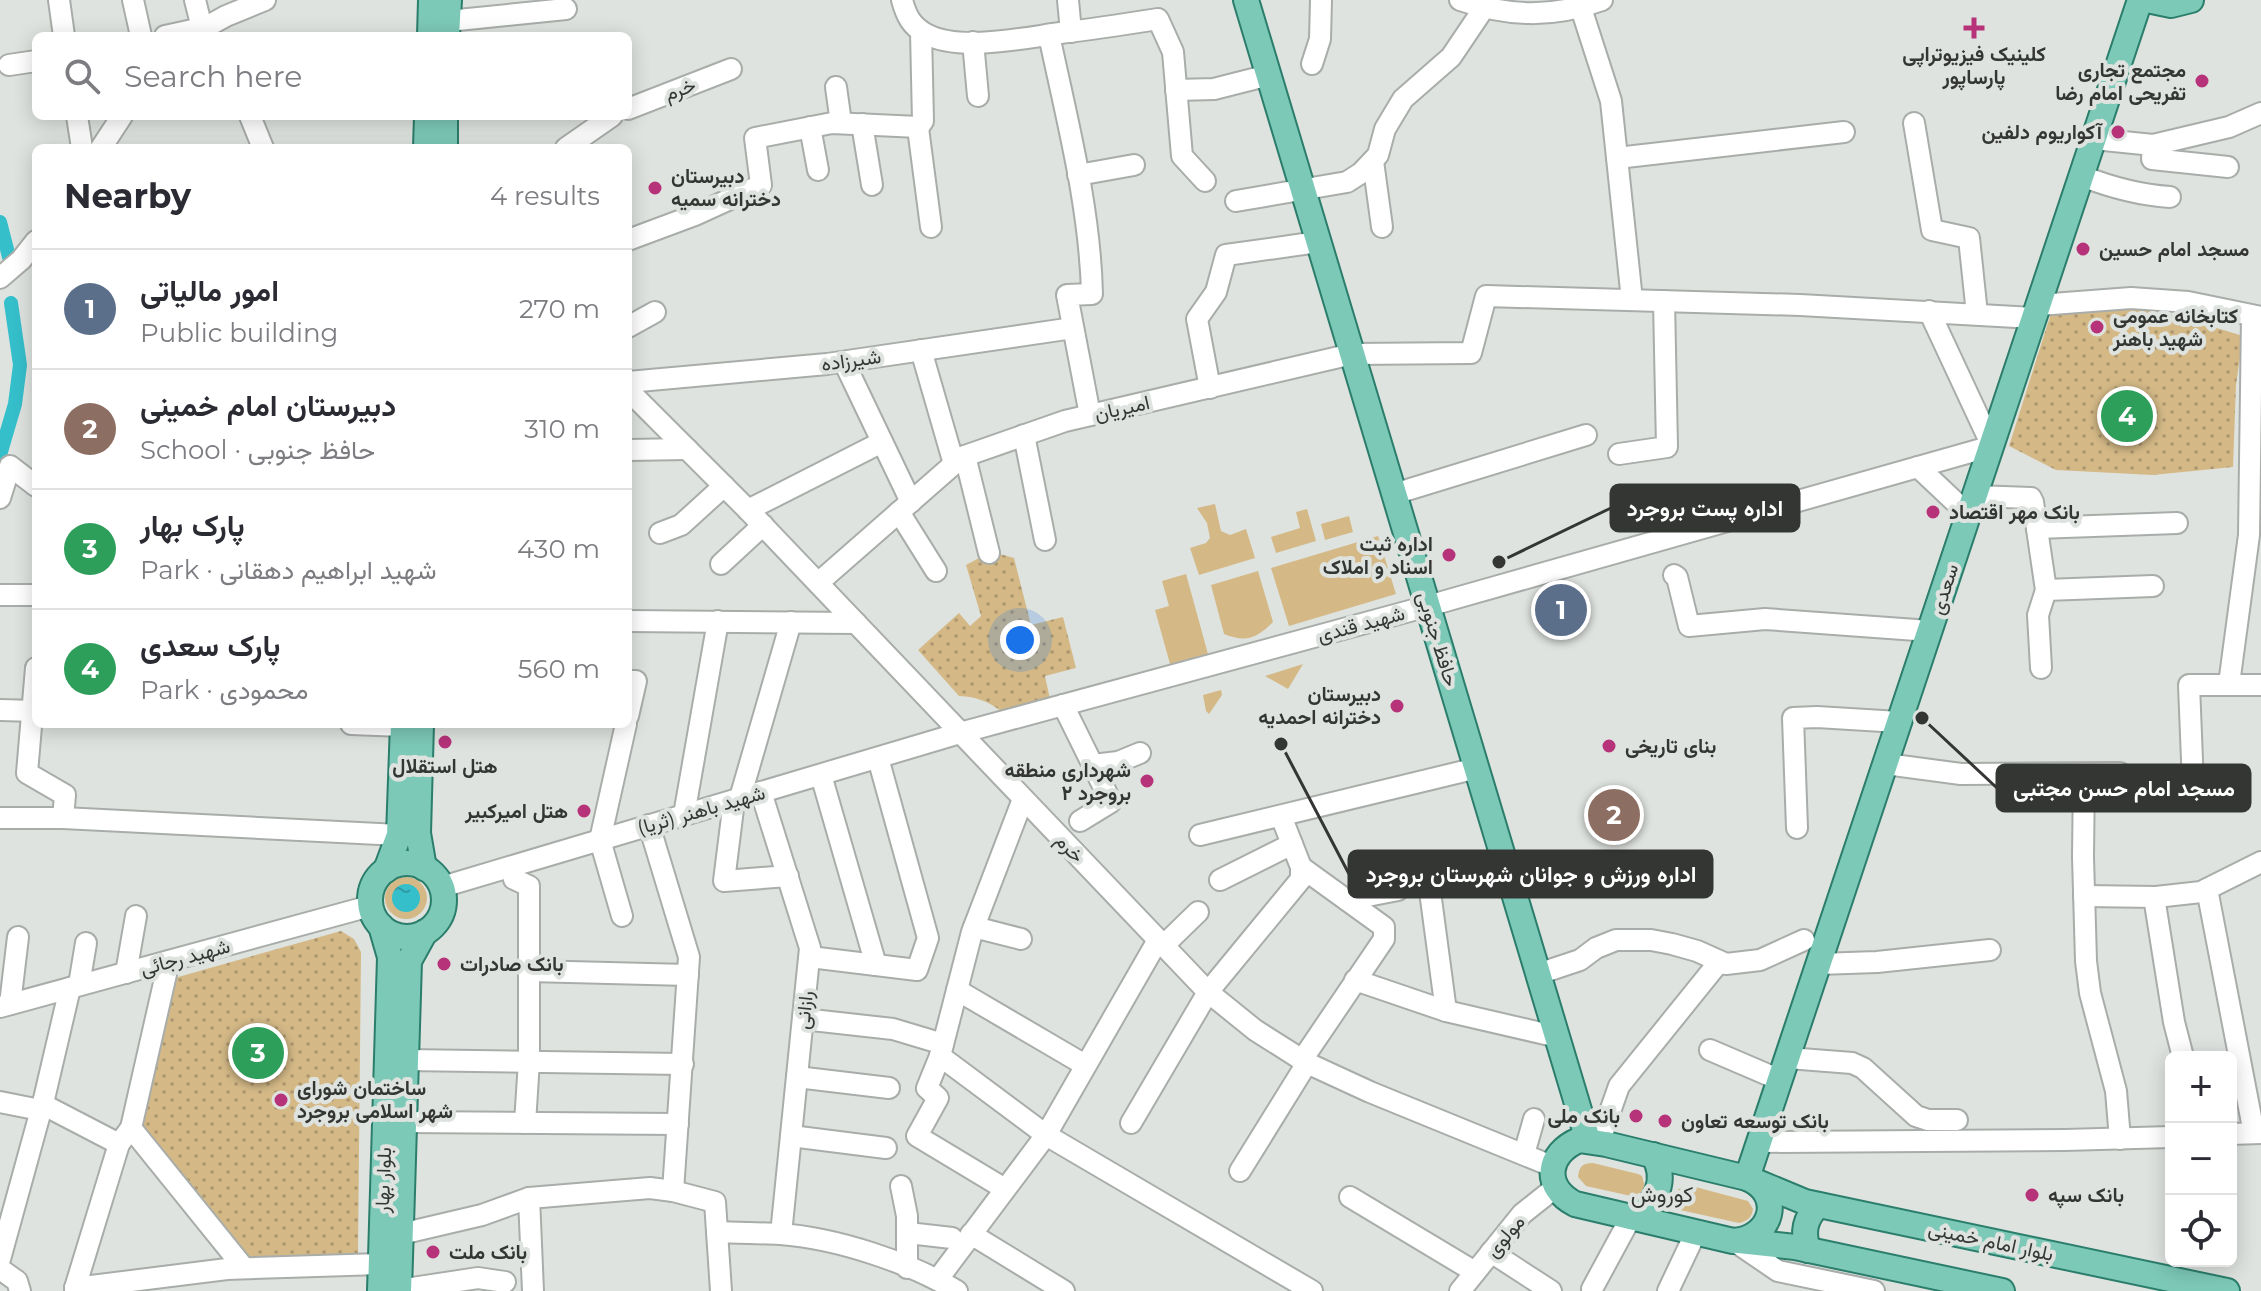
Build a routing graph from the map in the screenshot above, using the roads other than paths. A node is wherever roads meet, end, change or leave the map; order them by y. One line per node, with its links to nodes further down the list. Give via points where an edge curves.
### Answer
1 (59, 0): 22 (street)
2 (133, 0): 23 (street)
3 (195, 0): 21 (street)
4 (265, 0): 21 (street)
5 (431, 0): 20 (main road)
6 (902, 0): 24 (street, via 911,24)
7 (1068, 0): 25 (street)
8 (1246, 0): 32 (main road, حافظ جنوبی)
9 (1321, 0): 29 (street, via 1320,39)
10 (1460, 0): 17 (street)
11 (1602, 0): 18 (street)
12 (2140, 0): 49 (main road, سعدی)
13 (2147, 0): 15 (main road)
14 (2212, 0): 15 (main road)
15 (2187, 2)
16 (1533, 7): 17 (street); 18 (street, via 1554,13)
17 (1484, 8): 57 (street, via 1451,57 1403,99)
18 (1581, 8): 56 (street, via 1611,101)
19 (566, 9): 20 (street)
20 (443, 23)
21 (204, 31)
22 (63, 32)
23 (140, 32)
24 (921, 32): 27 (street); 47 (street)
25 (1071, 32): 26 (street); 34 (street, via 1158,19 1173,52)
26 (1049, 35): 27 (street); 61 (street)
27 (973, 42): 35 (street)
28 (32, 62): 30 (street)
29 (1312, 64)
30 (9, 65)
31 (731, 69): 36 (street, خرم)
32 (1269, 75): 34 (street, via 1214,89); 65 (main road, حافظ جنوبی)
33 (836, 87): 43 (street)
34 (1176, 90): 63 (street, via 1182,156)
35 (978, 96)
36 (632, 107)
37 (2261, 113): 55 (street, via 2229,127)
38 (78, 120): 51 (street)
39 (119, 120): 52 (street)
40 (252, 120): 53 (street)
41 (430, 120): 50 (main road)
42 (606, 120): 54 (street)
43 (841, 123): 45 (street); 46 (street)
44 (1914, 123): 79 (street, via 1932,230 1969,238)
45 (862, 124): 47 (street); 64 (street)
46 (810, 127): 60 (street); 70 (street, via 755,138 761,185)
47 (919, 127): 68 (street)
48 (1844, 132): 56 (street)
49 (2094, 139): 55 (street); 62 (main road, سعدی)
50 (444, 140)
51 (81, 144)
52 (104, 144)
53 (261, 144)
54 (572, 144)
55 (2153, 145): 59 (street, via 2152,159)
56 (1617, 158): 74 (street)
57 (1373, 161): 65 (street, via 1347,182); 69 (street)
58 (1134, 165): 61 (street)
59 (2228, 167)
60 (818, 170)
61 (1078, 175): 82 (street, via 1092,294 1067,295)
62 (2082, 176): 66 (street); 78 (main road, سعدی)
63 (1205, 181)
64 (872, 185)
65 (1303, 191): 67 (street); 71 (main road, حافظ جنوبی)
66 (2170, 197)
67 (1236, 201)
68 (931, 227)
69 (1382, 227)
70 (632, 239)
71 (1318, 242): 84 (main road, حافظ جنوبی); 88 (street, via 1226,255 1216,292 1197,319)
72 (32, 246): 73 (street)
73 (0, 278)
74 (1632, 300): 75 (street); 84 (street, امیریان, via 1486,296 1471,353)
75 (1664, 301): 76 (street); 97 (street, via 1667,447)
76 (1929, 311): 79 (street); 94 (street)
77 (655, 312): 81 (street)
78 (2037, 312): 79 (street); 80 (street, via 2131,298 2188,302); 94 (main road, سعدی)
79 (1977, 314)
80 (2256, 317): 86 (street)
81 (632, 325)
82 (1073, 328): 83 (street, شیرزاده); 90 (street)
83 (921, 350): 85 (street, شیرزاده); 98 (street)
84 (1352, 354): 88 (street, امیریان); 102 (main road, حافظ جنوبی)
85 (844, 362): 87 (street, شیرزاده); 93 (street)
86 (2256, 365): 129 (street, via 2249,535)
87 (632, 382)
88 (1210, 388): 90 (street, امیریان)
89 (632, 394): 95 (street, خرم)
90 (1090, 415): 91 (street, امیریان)
91 (1024, 435): 98 (street, امیریان); 111 (street)
92 (1586, 435): 102 (street)
93 (882, 442): 105 (street); 106 (street)
94 (1992, 446): 99 (street, شهید قندی); 104 (main road, سعدی)
95 (687, 449): 96 (street); 101 (street, خرم)
96 (632, 450)
97 (1619, 454)
98 (960, 460): 105 (street, امیریان); 112 (street)
99 (1918, 467): 104 (street); 121 (street, شهید قندی)
100 (32, 483): 103 (street, via 10,466)
101 (724, 486): 106 (street, خرم); 110 (street, via 681,525)
102 (1394, 494): 121 (main road, حافظ جنوبی)
103 (0, 498)
104 (1972, 506): 109 (street, via 2031,498); 126 (main road, سعدی)
105 (905, 507): 114 (street); 116 (street, امیریان)
106 (748, 510): 108 (street, خرم)
107 (2177, 523): 109 (street)
108 (763, 525): 113 (street); 116 (street, خرم)
109 (2037, 528): 118 (street)
110 (660, 533)
111 (1045, 540)
112 (989, 553)
113 (721, 564)
114 (936, 571)
115 (1674, 575): 126 (street, via 1689,626 1765,619)
116 (818, 583): 125 (street, خرم)
117 (2153, 586): 118 (street)
118 (2046, 590): 127 (street, via 2038,615)
119 (0, 595): 120 (street)
120 (32, 595)
121 (1428, 606): 132 (street, شهید قندی); 145 (main road, حافظ جنوبی)
122 (632, 621): 123 (street)
123 (718, 621): 124 (street); 153 (street)
124 (791, 622): 125 (street); 152 (street)
125 (856, 623): 140 (street, خرم)
126 (1930, 631): 135 (main road, سعدی)
127 (2041, 668)
128 (632, 681): 131 (street)
129 (2229, 684): 130 (street); 151 (street, via 2189,685 2202,784)
130 (2261, 685)
131 (632, 698)
132 (1063, 705): 140 (street, شهید قندی); 144 (street)
133 (0, 710): 134 (street)
134 (32, 711)
135 (1899, 722): 143 (main road, سعدی); 159 (street, via 1793,718)
136 (32, 728): 156 (street, via 27,773 65,795)
137 (409, 728): 160 (main road)
138 (409, 728): 165 (main road)
139 (625, 728): 162 (street)
140 (960, 733): 142 (street, شهید باهنر (ثریا)); 150 (street, خرم)
141 (1140, 753): 144 (street)
142 (878, 758): 148 (street, شهید باهنر (ثریا)); 194 (street, via 928,938 917,970)
143 (1886, 764): 147 (street, via 1961,774); 193 (main road, سعدی)
144 (1093, 765): 157 (street, via 1111,802)
145 (1477, 768): 154 (street); 197 (main road, حافظ جنوبی)
146 (2120, 773): 147 (street)
147 (2084, 774): 151 (street)
148 (821, 775): 149 (street, شهید باهنر (ثریا)); 194 (street)
149 (761, 792): 152 (street, شهید باهنر (ثریا)); 170 (street, رازانی)
150 (1023, 799): 182 (street); 188 (street, خرم)
151 (2084, 799): 175 (street)
152 (737, 800): 153 (street, شهید باهنر (ثریا)); 170 (street, via 724,881)
153 (684, 815): 158 (street, شهید باهنر (ثریا))
154 (1281, 816): 161 (street); 163 (street)
155 (0, 818): 156 (street)
156 (63, 818): 160 (street)
157 (1080, 821)
158 (649, 825): 162 (street, شهید باهنر (ثریا)); 198 (street, via 689,957)
159 (1797, 828)
160 (399, 835): 167 (main road)
161 (1200, 835)
162 (600, 840): 164 (street, شهید باهنر (ثریا)); 181 (street)
163 (1292, 844): 169 (street); 171 (street)
164 (511, 867): 172 (street, شهید باهنر (ثریا)); 195 (street, via 514,879 529,886)
165 (424, 868): 167 (main road, via 405,863); 172 (main road)
166 (1427, 869): 204 (street)
167 (386, 870): 180 (main road, via 373,886)
168 (2259, 871): 173 (street)
169 (1301, 873): 177 (street); 202 (street)
170 (788, 876): 190 (street, رازانی)
171 (1220, 880)
172 (442, 887): 183 (main road, via 440,917)
173 (2207, 889): 176 (street); 226 (street)
174 (1398, 890): 177 (street)
175 (2084, 896): 176 (street); 232 (street, via 2090,993 2116,1091)
176 (2154, 897): 209 (street)
177 (1347, 900): 199 (street, via 1384,927 1384,939)
178 (1198, 912): 188 (street)
179 (136, 916): 196 (street)
180 (376, 916): 183 (main road, via 394,935); 191 (street, شهید رجائی); 243 (main road, بلوار بهار, via 390,957)
181 (622, 916)
182 (974, 927): 185 (street); 201 (street)
183 (425, 932): 210 (main road, بلوار بهار, via 409,961)
184 (18, 937): 203 (street)
185 (1021, 939)
186 (1804, 940): 192 (street, via 1760,960)
187 (86, 943): 200 (street)
188 (1160, 943): 202 (street, خرم); 214 (street)
189 (1990, 950): 193 (street)
190 (810, 957): 194 (street); 205 (street, رازانی)
191 (169, 961): 196 (street, شهید رجائی); 229 (street)
192 (1719, 962): 197 (street, via 1662,942 1616,940); 233 (street, via 1619,1086)
193 (1819, 964): 215 (main road, سعدی)
194 (876, 965)
195 (529, 971): 198 (street); 211 (street)
196 (126, 973): 200 (street, شهید رجائی)
197 (1538, 974): 206 (main road, حافظ جنوبی)
198 (688, 975): 213 (street)
199 (1355, 980): 204 (street); 212 (street)
200 (74, 987): 203 (street, شهید رجائی); 219 (street)
201 (957, 990): 207 (street); 214 (street)
202 (1208, 992): 212 (street, خرم); 224 (street)
203 (5, 1006)
204 (1446, 1011): 206 (street)
205 (803, 1019): 207 (street, via 893,1029); 216 (street, رازانی)
206 (1558, 1037): 233 (main road, حافظ جنوبی)
207 (942, 1050): 228 (street); 244 (street, via 927,1088 938,1098 917,1136)
208 (1710, 1050): 215 (street)
209 (2181, 1051)
210 (406, 1060): 211 (street); 222 (main road, بلوار بهار)
211 (529, 1061): 213 (street); 223 (street)
212 (1305, 1062): 236 (street, خرم); 239 (street)
213 (683, 1064): 225 (street)
214 (1085, 1065): 228 (street)
215 (1784, 1069): 221 (street, via 1852,1063 1916,1116); 234 (main road, سعدی)
216 (797, 1077): 217 (street); 230 (street, رازانی)
217 (889, 1088)
218 (0, 1102): 219 (street)
219 (41, 1107): 229 (street); 259 (street)
220 (1534, 1119): 236 (street)
221 (1957, 1120)
222 (404, 1122): 223 (street); 243 (main road, بلوار بهار)
223 (525, 1123): 225 (street)
224 (1131, 1123)
225 (678, 1124): 245 (street)
226 (2258, 1133): 227 (street)
227 (2237, 1134)
228 (1046, 1135): 244 (street); 277 (street)
229 (125, 1136): 261 (street); 269 (street)
230 (791, 1136): 235 (street); 254 (street, رازانی)
231 (2165, 1137): 232 (street)
232 (2120, 1139): 234 (street)
233 (1594, 1142): 237 (main road); 240 (main road, via 1579,1140 1561,1151)
234 (1759, 1142): 241 (main road, سعدی)
235 (886, 1148)
236 (1524, 1154): 240 (street, خرم)
237 (1653, 1155): 238 (main road); 249 (main road, via 1660,1171 1658,1190 1647,1208)
238 (1688, 1163): 241 (main road); 250 (main road, via 1675,1173 1665,1193 1666,1213)
239 (1240, 1171)
240 (1555, 1177): 249 (main road, via 1566,1199 1575,1204); 258 (street, مولوی)
241 (1752, 1180): 248 (main road, بلوار امام خمینی); 256 (main road, via 1769,1199 1767,1221 1753,1236)
242 (901, 1186): 252 (street)
243 (392, 1188): 253 (main road, بلوار بهار); 260 (main road, بلوار بهار)
244 (1005, 1189): 255 (street)
245 (673, 1191): 247 (street, via 650,1188); 251 (street, via 715,1202)
246 (1350, 1197): 264 (street)
247 (529, 1198): 253 (street); 273 (street)
248 (1818, 1205): 257 (main road, via 1804,1228); 283 (main road, بلوار امام خمینی)
249 (1631, 1217): 250 (main road); 268 (street)
250 (1685, 1229): 256 (main road); 280 (street)
251 (717, 1232): 254 (street); 274 (street)
252 (908, 1233): 255 (street); 262 (street)
253 (401, 1234): 270 (main road, بلوار بهار)
254 (781, 1234): 262 (street, via 847,1245)
255 (962, 1236): 265 (street); 276 (street)
256 (1733, 1241): 257 (main road); 266 (street, via 1778,1271)
257 (1808, 1250): 266 (street); 282 (main road)
258 (1491, 1252): 264 (street, مولوی); 279 (street)
259 (0, 1259)
260 (380, 1264): 261 (street); 272 (main road, بلوار بهار)
261 (244, 1268): 269 (street)
262 (907, 1268): 265 (street)
263 (0, 1269): 271 (street, via 17,1281)
264 (1475, 1272): 278 (street, مولوی)
265 (938, 1279): 275 (street)
266 (1824, 1280): 281 (street)
267 (505, 1282): 270 (street, via 478,1278)
268 (1592, 1289)
269 (75, 1290)
270 (399, 1290)
271 (20, 1291)
272 (380, 1291)
273 (533, 1291)
274 (721, 1291)
275 (957, 1291)
276 (1064, 1291)
277 (1312, 1291)
278 (1460, 1291)
279 (1551, 1291)
280 (1668, 1291)
281 (1874, 1291)
282 (2002, 1291)
283 (2227, 1291)

